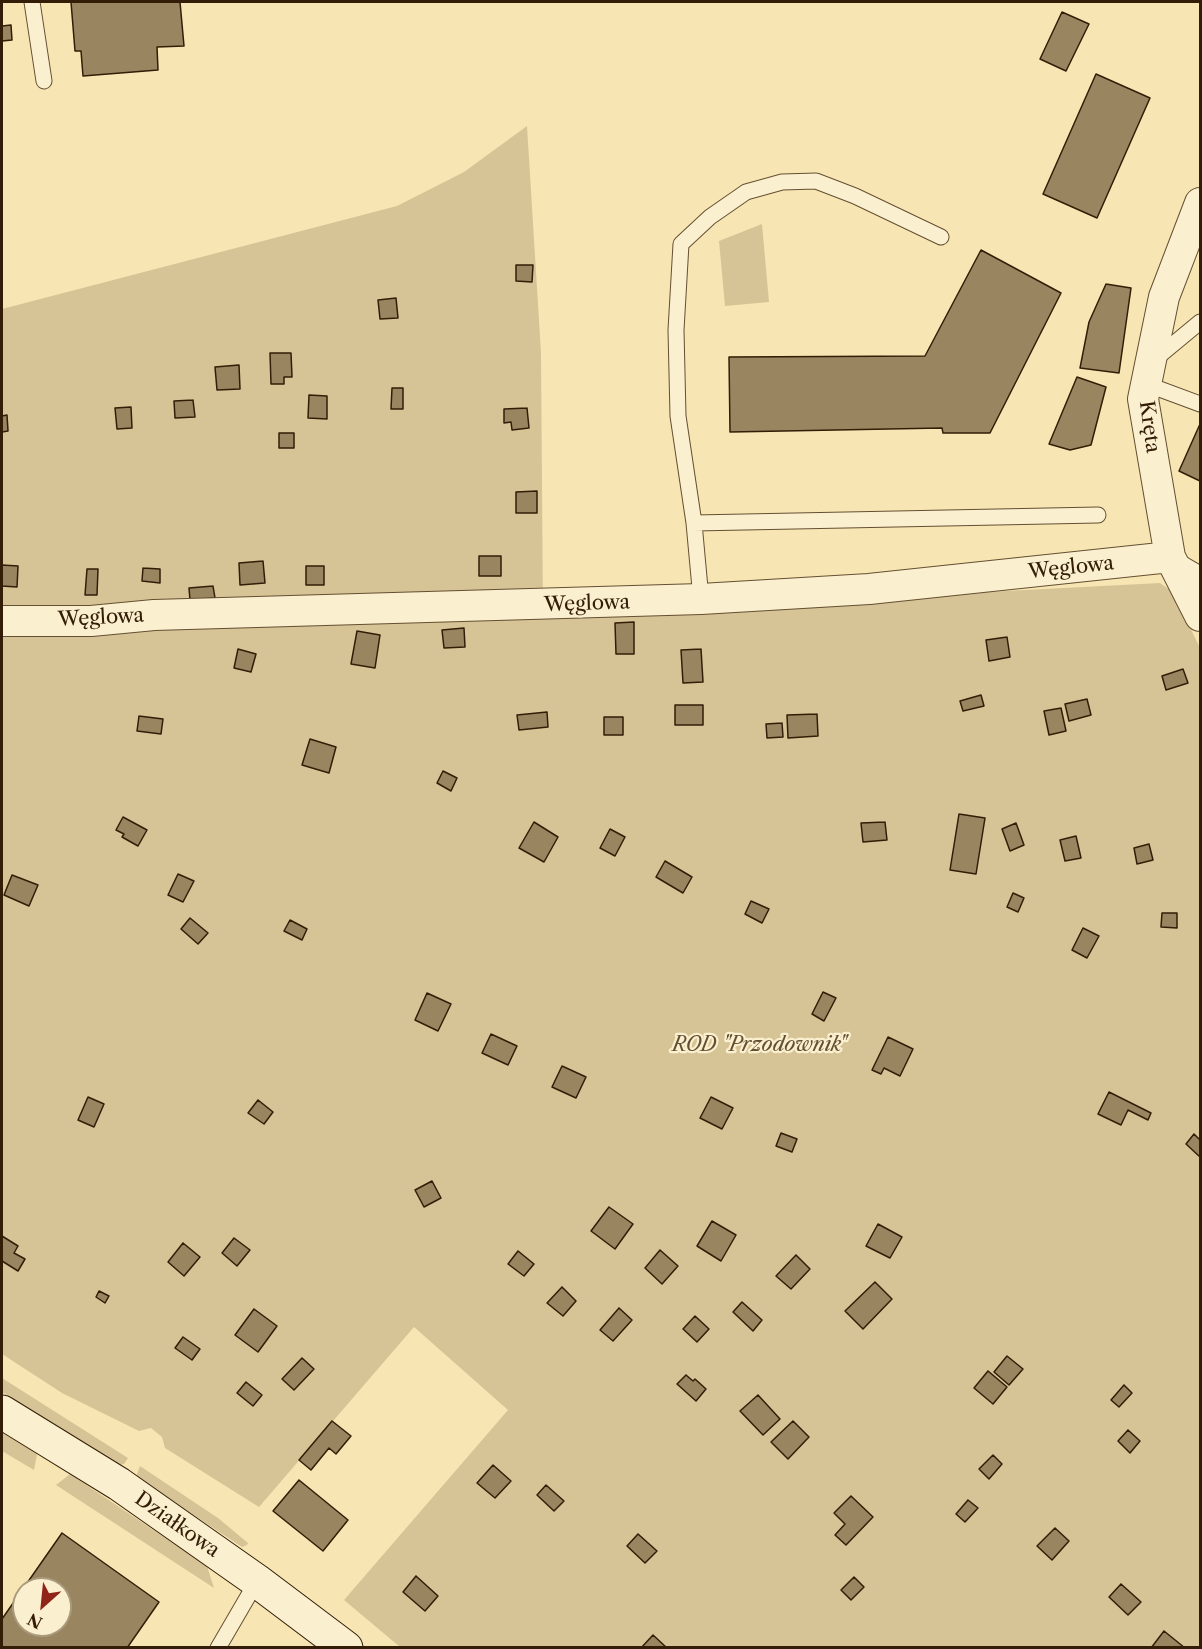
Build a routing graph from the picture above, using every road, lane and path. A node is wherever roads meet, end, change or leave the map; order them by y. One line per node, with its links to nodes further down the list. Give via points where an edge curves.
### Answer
1 (32, 2): 2 (lane)
2 (44, 81)
3 (1200, 203): 6 (street, Kręta, via 1164,297)
4 (941, 237): 9 (lane, via 816,181 782,183 746,192 681,244 676,330 678,416)
5 (1200, 322): 6 (lane)
6 (1148, 373): 7 (lane); 10 (street, Kręta, via 1143,399)
7 (1200, 404)
8 (1098, 515): 9 (lane)
9 (694, 523): 12 (lane)
10 (1170, 557): 11 (lane); 12 (street, Węglowa, via 869,589); 13 (street, Kręta)
11 (1200, 574)
12 (701, 598): 14 (street, Węglowa)
13 (1200, 616)
14 (2, 621)
15 (2, 1412): 16 (street, Działkowa, via 118,1484)
16 (257, 1581): 17 (street, Działkowa); 18 (lane)
17 (329, 1642)
18 (218, 1647)

